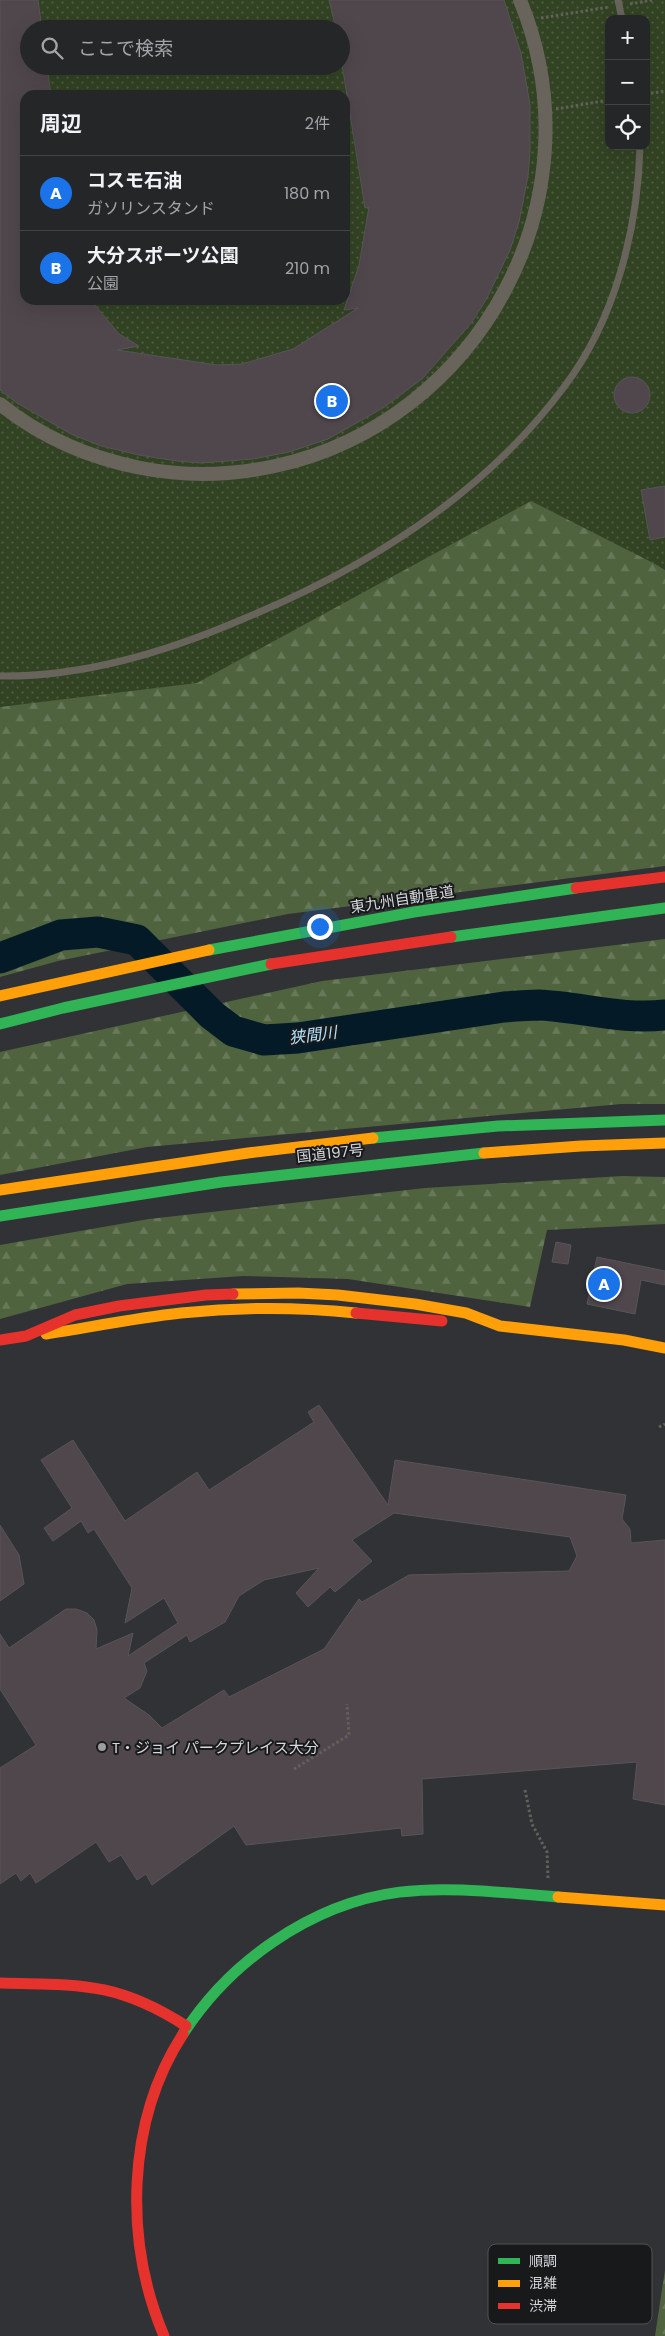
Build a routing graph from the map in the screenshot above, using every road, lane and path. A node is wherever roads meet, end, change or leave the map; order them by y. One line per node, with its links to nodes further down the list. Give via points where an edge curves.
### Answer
1 (520, 0): 4 (street)
2 (652, 0): 3 (path)
3 (620, 4): 4 (path)
4 (528, 20): 8 (street, via 537,52)
5 (665, 91): 6 (path)
6 (650, 93)
7 (605, 101): 8 (path)
8 (545, 111): 10 (street, via 540,190 528,237 505,292 473,342 454,364 408,406 364,434 319,454 289,462 232,474 188,474 131,466 94,456 39,431)
9 (640, 150): 11 (lane, via 629,238 613,292 591,342 565,387 534,424 453,501 343,573 269,609 184,644 54,674)
10 (0, 404)
11 (0, 676)
12 (665, 877): 14 (main road, 東九州自動車道, via 441,908 263,939 159,958)
13 (665, 908): 15 (main road, via 274,963)
14 (0, 996)
15 (0, 1024)
16 (665, 1120): 20 (main road, 国道197号, via 386,1137 168,1164)
17 (665, 1143): 18 (main road, 国道197号)
18 (624, 1144): 19 (main road); 21 (main road, 国道197号, via 365,1164 189,1185)
19 (665, 1150)
20 (0, 1190)
21 (0, 1216)
22 (500, 1326): 23 (main road, via 282,1308 181,1313 64,1333); 26 (main road, via 624,1340); 27 (main road)
23 (26, 1336): 24 (main road); 25 (main road)
24 (0, 1340)
25 (0, 1345)
26 (665, 1348)
27 (665, 1360)
28 (665, 1424): 29 (path)
29 (659, 1427)
30 (347, 1704): 31 (path, via 349,1735)
31 (294, 1769)
32 (525, 1790): 33 (path, via 532,1824 547,1852)
33 (548, 1879)
34 (665, 1905): 36 (main road, via 453,1889 406,1890 359,1899 303,1922 259,1950 221,1984)
35 (0, 1983): 36 (main road, via 72,1984 101,1988 145,2002)
36 (186, 2026): 37 (main road, via 150,2102 138,2164 140,2258 151,2304)
37 (164, 2336)

